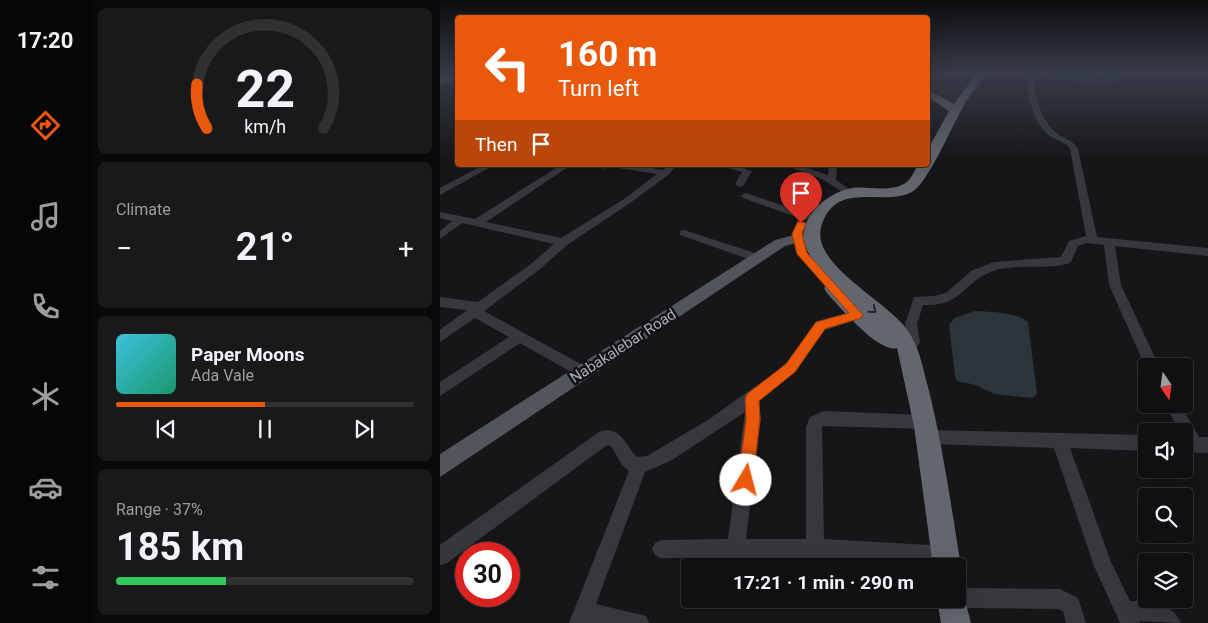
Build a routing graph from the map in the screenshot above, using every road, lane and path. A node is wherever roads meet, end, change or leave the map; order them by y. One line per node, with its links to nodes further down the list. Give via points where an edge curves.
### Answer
1 (937, 102): 5 (highway)
2 (941, 102): 5 (highway)
3 (960, 102): 5 (highway)
4 (1035, 102): 29 (street, via 1048,129 1070,142 1074,149)
5 (954, 110): 6 (highway); 7 (highway)
6 (930, 140)
7 (930, 156)
8 (486, 167): 21 (street)
9 (564, 167): 26 (street)
10 (644, 167): 16 (street)
11 (730, 167): 19 (street, via 747,171)
12 (794, 167): 17 (street)
13 (833, 167): 17 (street)
14 (916, 167): 18 (highway)
15 (923, 167): 18 (highway)
16 (669, 169): 31 (street, via 627,202)
17 (832, 180): 20 (street)
18 (910, 182): 20 (highway); 32 (highway, via 900,190 861,190 840,196 816,218)
19 (740, 184)
20 (844, 189): 24 (highway)
21 (440, 192)
22 (746, 196): 24 (street)
23 (440, 216): 25 (street)
24 (806, 217): 32 (highway, via 798,230)
25 (461, 219): 26 (street); 28 (street)
26 (477, 223): 31 (street)
27 (684, 233): 34 (street)
28 (440, 236)
29 (1092, 239): 30 (street); 41 (street, via 1076,241 1063,261 994,266 975,274 950,298 918,300 911,324 913,342)
30 (1109, 241): 33 (street); 42 (street, via 1115,285)
31 (563, 242): 37 (street, via 530,272)
32 (808, 249): 34 (main road, Nabakalebar Road, via 780,244); 35 (highway)
33 (1208, 252)
34 (760, 256): 43 (main road, Nabakalebar Road)
35 (841, 289): 38 (highway); 41 (highway, one-way to 41)
36 (440, 302): 37 (street)
37 (477, 309): 39 (street); 40 (street)
38 (857, 315): 41 (highway, via 889,339); 45 (street, via 821,326 790,368)
39 (521, 336): 43 (street); 44 (street)
40 (440, 337)
41 (903, 341): 47 (highway)
42 (1148, 358)
43 (583, 372): 51 (main road, Nabakalebar Road)
44 (440, 390)
45 (752, 399): 52 (street, via 656,461); 55 (street, via 753,419)
46 (1177, 413): 50 (street)
47 (927, 429): 48 (street); 53 (street, via 824,418 816,422); 58 (highway)
48 (1059, 440): 49 (street); 62 (street, via 1097,552)
49 (1138, 443)
50 (1195, 444)
51 (440, 466)
52 (639, 466): 56 (street, via 631,464 616,440 604,437); 61 (street)
53 (814, 548): 55 (street); 57 (street)
54 (661, 549): 55 (street)
55 (736, 549)
56 (440, 556)
57 (916, 558)
58 (946, 558)
59 (966, 598): 65 (street, via 1060,599 1071,605)
60 (954, 608): 64 (highway)
61 (581, 617): 63 (street)
62 (1127, 617): 66 (street, via 1159,613)
63 (640, 623)
64 (956, 623)
65 (1076, 623)
66 (1171, 623)

